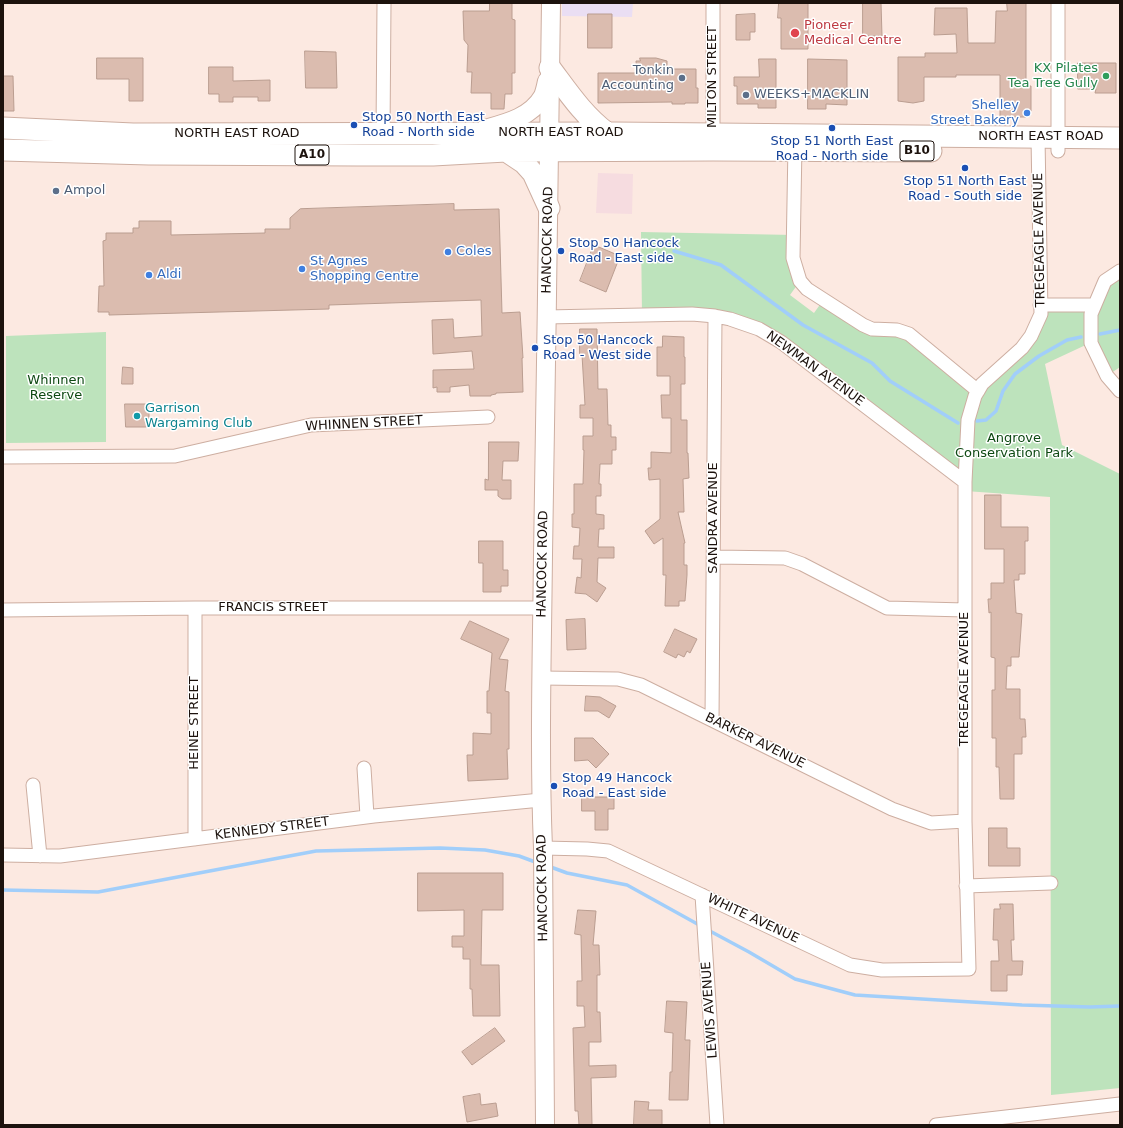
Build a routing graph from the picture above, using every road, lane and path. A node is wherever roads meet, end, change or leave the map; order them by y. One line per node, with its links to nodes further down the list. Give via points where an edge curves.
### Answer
1 (384, 3): 10 (street)
2 (550, 3): 5 (main road, HANCOCK ROAD)
3 (713, 3): 13 (street, MILTON STREET)
4 (1058, 3): 15 (street, TREGEAGLE AVENUE)
5 (550, 68): 7 (main road, via 543,95 531,110 509,122); 8 (main road, via 581,110); 12 (main road, HANCOCK ROAD)
6 (3, 128): 9 (main road, NORTH EAST ROAD / A10, via 132,134)
7 (471, 133): 10 (main road, NORTH EAST ROAD / A10); 12 (main road, NORTH EAST ROAD / A10)
8 (608, 133): 12 (main road, NORTH EAST ROAD / B10); 13 (main road, NORTH EAST ROAD / B10)
9 (203, 134): 10 (main road, NORTH EAST ROAD / A10); 19 (main road, via 253,147)
10 (383, 134)
11 (1120, 138): 15 (main road, NORTH EAST ROAD / B10)
12 (550, 142): 13 (main road, NORTH EAST ROAD / B10); 17 (main road, NORTH EAST ROAD / A10); 20 (main road, HANCOCK ROAD)
13 (713, 142): 14 (main road, NORTH EAST ROAD / B10)
14 (795, 143): 15 (main road, NORTH EAST ROAD / B10); 26 (street, via 793,258 800,281 807,289 863,325 872,329 897,330 909,334)
15 (1048, 144): 18 (main road, NORTH EAST ROAD / B10); 22 (street, TREGEAGLE AVENUE)
16 (3, 150): 19 (main road, NORTH EAST ROAD / A10)
17 (506, 151): 19 (main road, NORTH EAST ROAD / A10, via 433,155); 20 (main road, via 524,163 533,173)
18 (1120, 151)
19 (259, 155)
20 (549, 208): 25 (main road, HANCOCK ROAD)
21 (1120, 271): 23 (street, via 1105,281)
22 (1040, 305): 23 (street); 26 (street, TREGEAGLE AVENUE, via 1041,314 1031,336)
23 (1095, 305): 27 (street, via 1091,314 1091,343 1107,376)
24 (715, 316): 25 (street, NEWMAN AVENUE, via 692,314); 30 (street, NEWMAN AVENUE, via 759,329 781,342); 31 (street, SANDRA AVENUE)
25 (546, 317): 33 (main road, HANCOCK ROAD)
26 (978, 391): 30 (street, TREGEAGLE AVENUE, via 968,420)
27 (1120, 391)
28 (488, 417): 29 (street, WHINNEN STREET, via 311,425 175,456)
29 (3, 457)
30 (965, 482): 35 (street, TREGEAGLE AVENUE)
31 (714, 557): 35 (street, via 785,558 802,564 887,608); 37 (street, SANDRA AVENUE)
32 (195, 608): 33 (street, FRANCIS STREET); 34 (street, FRANCIS STREET); 43 (street, HEINE STREET)
33 (542, 608): 36 (main road, HANCOCK ROAD)
34 (3, 610)
35 (965, 610): 42 (street, TREGEAGLE AVENUE)
36 (542, 678): 37 (street, BARKER AVENUE, via 618,679 641,685); 40 (main road, HANCOCK ROAD)
37 (712, 720): 42 (street, BARKER AVENUE, via 892,809 930,822)
38 (364, 768): 41 (street)
39 (33, 785): 45 (street)
40 (541, 800): 41 (street, KENNEDY STREET); 46 (main road, HANCOCK ROAD)
41 (367, 816): 43 (street, KENNEDY STREET)
42 (964, 821): 48 (street, TREGEAGLE AVENUE)
43 (195, 839): 45 (street, KENNEDY STREET, via 60,856)
44 (3, 855): 45 (street, KENNEDY STREET)
45 (40, 856)
46 (543, 859): 49 (street, WHITE AVENUE, via 587,849 608,851); 52 (main road, HANCOCK ROAD)
47 (1051, 883): 48 (street)
48 (966, 886): 50 (street, TREGEAGLE AVENUE)
49 (702, 895): 50 (street, WHITE AVENUE, via 850,965 882,970); 53 (street, LEWIS AVENUE)
50 (969, 969)
51 (1120, 1104): 54 (street)
52 (545, 1125)
53 (717, 1125)
54 (936, 1125)

